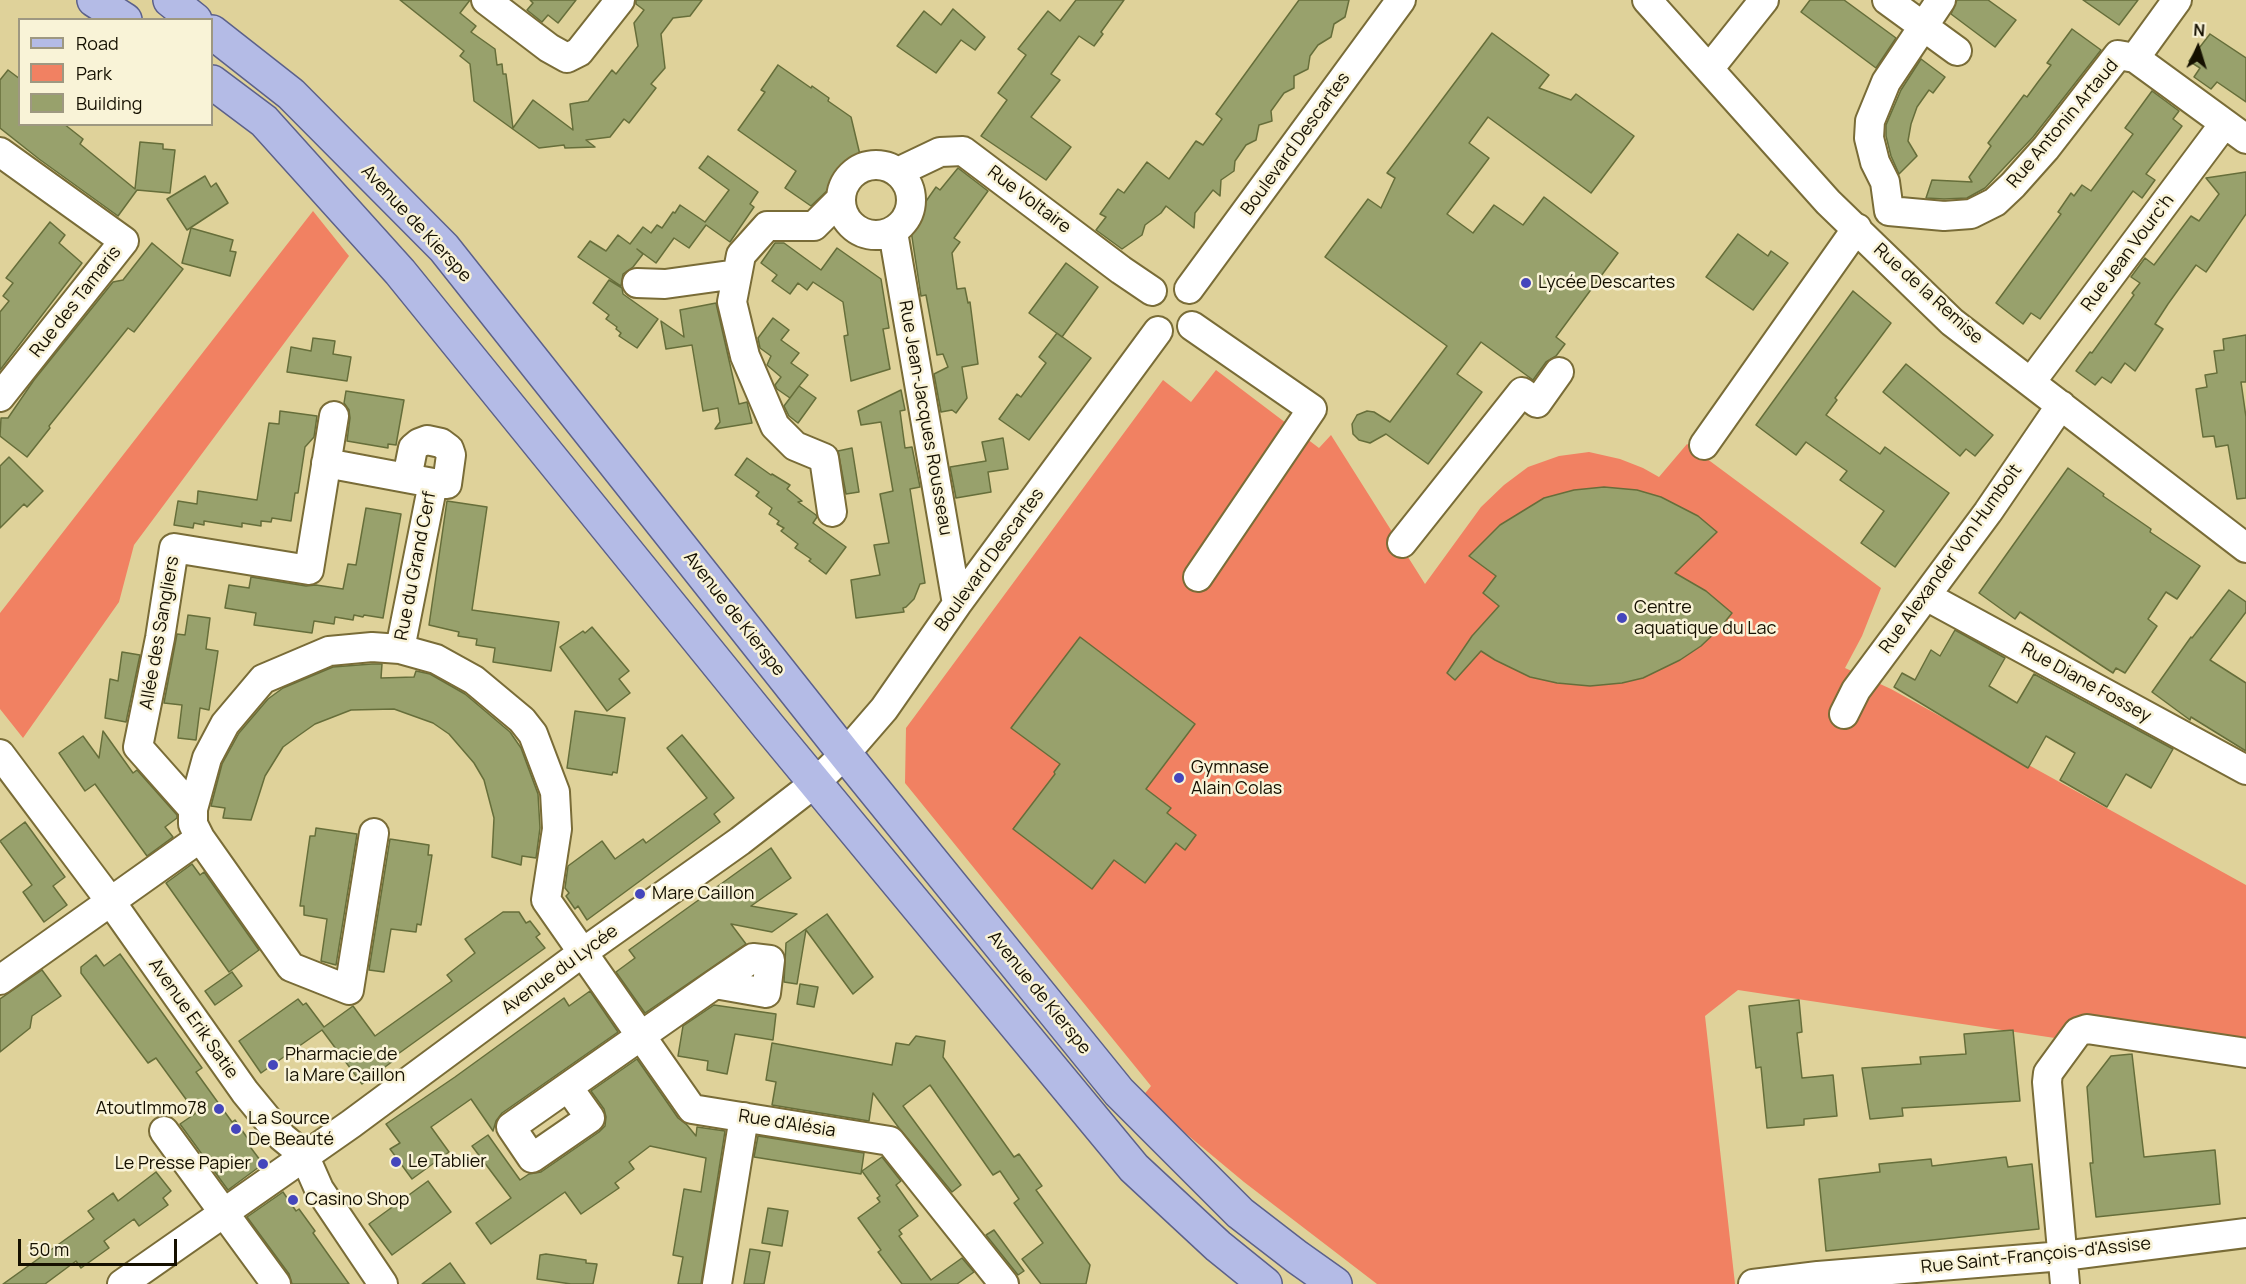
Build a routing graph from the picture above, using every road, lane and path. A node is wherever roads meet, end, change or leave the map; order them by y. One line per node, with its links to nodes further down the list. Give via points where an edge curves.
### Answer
1 (94, 0): 11 (main road)
2 (170, 0): 12 (main road)
3 (486, 0): 4 (street, via 567,58 579,52)
4 (620, 0)
5 (1401, 0): 28 (street, Boulevard Descartes)
6 (1647, 0): 17 (street, Rue de la Remise)
7 (1764, 0): 17 (street)
8 (1887, 0): 13 (street)
9 (1941, 0): 13 (street)
10 (2177, 0): 16 (street)
11 (122, 18)
12 (192, 18)
13 (1922, 27): 15 (street); 23 (street, via 1886,82 1870,121 1869,138 1885,182)
14 (213, 33): 49 (main road, Avenue de Kierspe, via 291,94 444,248)
15 (1957, 51)
16 (2135, 58): 19 (street); 23 (street, Rue Antonin Artaud, via 2118,55 2046,148 1995,202 1971,214)
17 (1709, 69): 25 (street, Rue de la Remise, via 1828,202)
18 (213, 83): 42 (main road, Avenue de Kierspe, via 264,121 400,272)
19 (2235, 131): 33 (street, Rue Jean Vourc'h)
20 (0, 152): 34 (street, Rue des Tamaris, via 124,242)
21 (898, 172): 22 (street, via 875,165 861,168 844,185); 24 (street, via 910,189 912,202 902,224); 29 (street, Rue Voltaire, via 940,152 963,151)
22 (841, 200): 24 (street, via 842,212 856,229 879,236); 26 (street, via 814,226 766,226 741,255)
23 (1889, 211): 25 (street)
24 (893, 232): 45 (street, Rue Jean-Jacques Rousseau)
25 (1861, 233): 33 (street, Rue de la Remise, via 1952,322); 37 (street)
26 (737, 274): 27 (street, via 665,284); 39 (street, via 732,302 746,356 775,426 795,446 824,458)
27 (637, 283)
28 (1190, 289): 29 (street, via 1174,282); 30 (street, via 1198,303)
29 (1152, 291): 31 (street, via 1146,312)
30 (1192, 326): 31 (street, via 1179,334); 43 (street, via 1312,409)
31 (1158, 331): 45 (street, Boulevard Descartes)
32 (1559, 372): 40 (street, via 1537,403 1522,392)
33 (2031, 382): 35 (street, Rue de la Remise)
34 (0, 397)
35 (2061, 405): 41 (street, Rue de la Remise); 44 (street, Rue Alexander Von Humbolt)
36 (334, 416): 38 (street, Allée des Sangliers)
37 (1704, 445)
38 (326, 463): 46 (street, Rue du Grand Cerf, via 420,480); 52 (street, Allée des Sangliers, via 309,570 174,548 138,747)
39 (832, 512)
40 (1402, 543)
41 (2246, 548)
42 (628, 553): 49 (main road, via 687,601 810,745); 51 (main road, Avenue de Kierspe)
43 (1198, 577)
44 (1926, 596): 47 (street, Rue Alexander Von Humbolt, via 1856,690); 50 (street, Rue Diane Fossey)
45 (957, 604): 49 (street, Boulevard Descartes, via 884,709)
46 (400, 649): 52 (street, Rue d'Alésia, via 328,651 263,679 225,724 207,758); 56 (street, Rue d'Alésia, via 436,659 474,680 533,734 555,792 557,829 546,900)
47 (1844, 714)
48 (0, 754): 55 (street, Avenue Erik Satie)
49 (845, 754): 51 (street, Boulevard Descartes); 59 (main road, Avenue de Kierspe)
50 (2246, 770)
51 (815, 783): 56 (street, Avenue du Lycée); 59 (main road, via 853,792 967,930); 75 (main road, Avenue de Kierspe, via 1134,1168)
52 (193, 809): 54 (street, via 193,824)
53 (374, 833): 54 (street, via 349,990 291,967)
54 (200, 838): 55 (street)
55 (111, 902): 57 (street); 65 (street, Avenue Erik Satie, via 245,1092 282,1137)
56 (582, 953): 60 (street, Rue d'Alésia); 65 (street, Avenue du Lycée)
57 (0, 980)
58 (716, 984): 60 (street)
59 (1032, 984): 76 (main road, Avenue de Kierspe, via 1119,1092 1240,1213)
60 (641, 1036): 62 (street); 63 (street, Rue d'Alésia, via 692,1109)
61 (2246, 1053): 68 (street, via 2087,1029 2078,1032 2048,1073 2046,1082)
62 (568, 1087)
63 (744, 1117): 73 (street); 74 (street, Rue d'Alésia, via 890,1141)
64 (164, 1131): 66 (street)
65 (304, 1155): 66 (street, Avenue du Lycée); 72 (street, Avenue Erik Satie, via 319,1189)
66 (225, 1214): 69 (street, Avenue du Lycée); 71 (street)
67 (2246, 1233): 68 (street, Rue Saint-François-d'Assise)
68 (2063, 1256): 77 (street, Rue Saint-François-d'Assise); 78 (street)
69 (151, 1275): 70 (street, Avenue du Lycée)
70 (122, 1284)
71 (276, 1284)
72 (383, 1284)
73 (717, 1284)
74 (1004, 1284)
75 (1265, 1284)
76 (1335, 1284)
77 (1753, 1284)
78 (2065, 1284)

